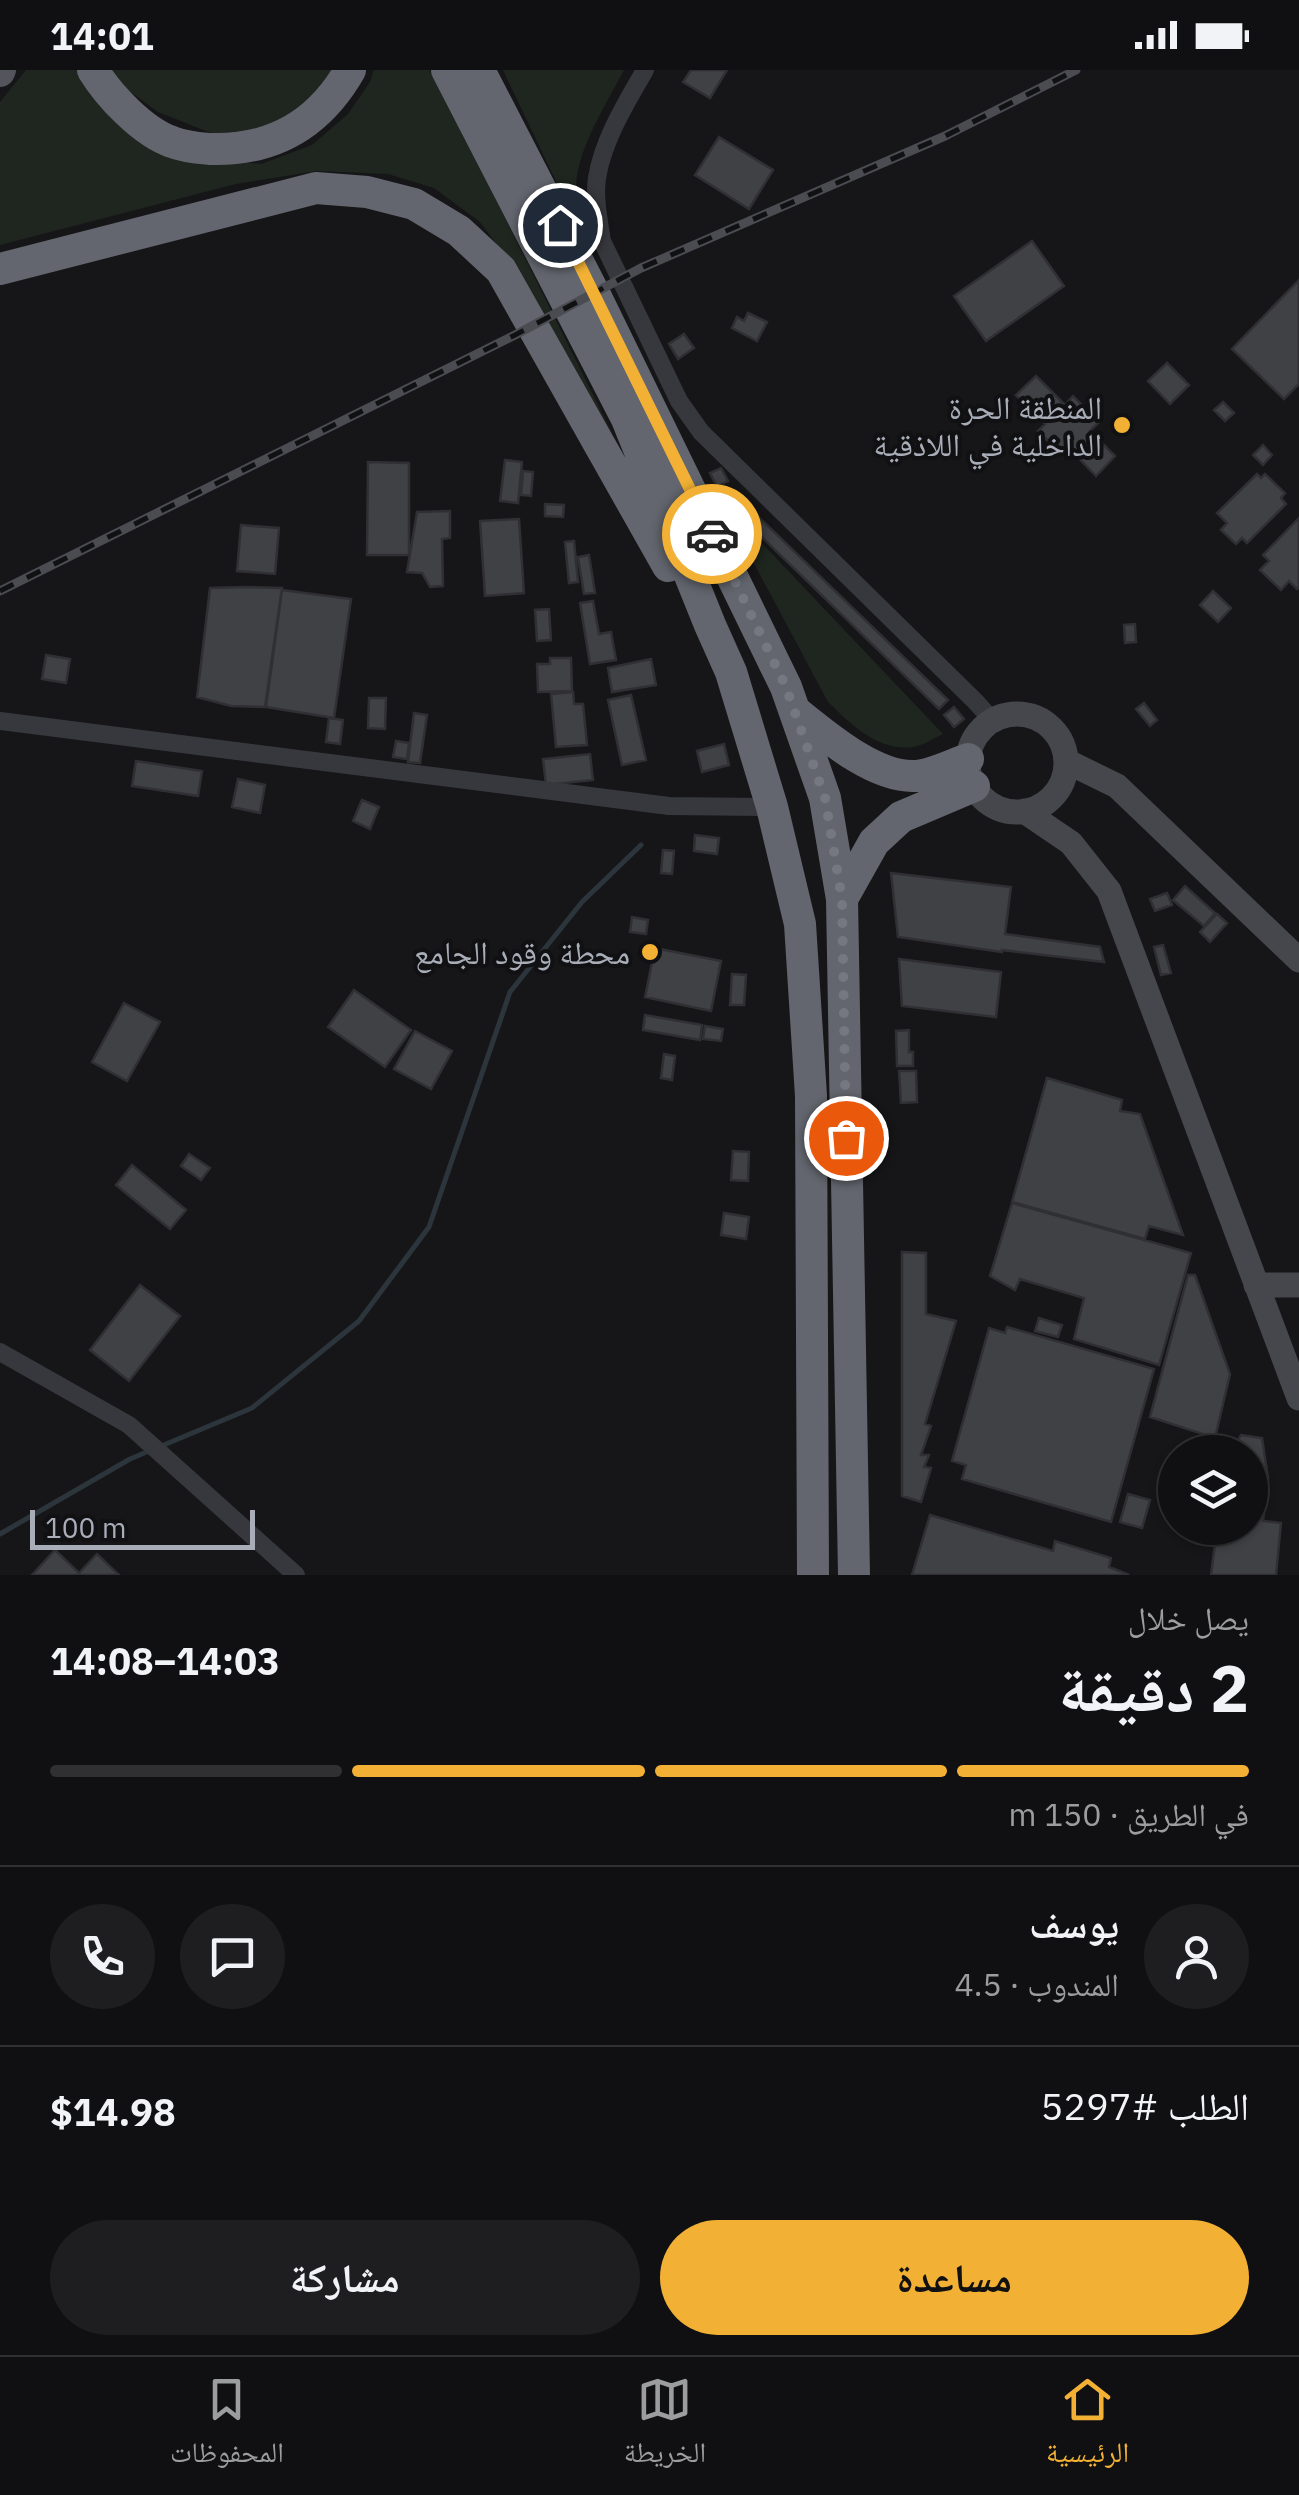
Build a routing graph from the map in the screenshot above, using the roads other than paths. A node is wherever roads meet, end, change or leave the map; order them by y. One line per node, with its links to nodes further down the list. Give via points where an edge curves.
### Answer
1 (93, 70): 2 (highway, via 119,103 170,142 225,149 252,147 305,124)
2 (350, 70)
3 (447, 70): 7 (highway, via 628,419)
4 (645, 70): 9 (street, via 605,148 596,180 598,215 602,241 680,401 702,432)
5 (485, 77): 8 (highway)
6 (0, 268): 7 (highway, via 316,188 414,204 460,231 501,270 664,559)
7 (710, 625): 13 (highway)
8 (796, 712): 12 (highway, via 879,769 916,777); 15 (highway, via 825,798)
9 (992, 720): 11 (street, via 1035,717 1058,736); 12 (street, via 972,744)
10 (0, 721): 13 (street, via 669,806)
11 (1066, 761): 14 (street, via 1050,800); 16 (street, via 1117,786)
12 (971, 773): 14 (street, via 983,798); 15 (highway, via 874,842)
13 (772, 807): 22 (highway, via 800,924 811,1096)
14 (1024, 811): 18 (street, via 1072,843 1108,891)
15 (842, 899): 23 (highway)
16 (1299, 960)
17 (1299, 1284): 18 (street)
18 (1256, 1286): 20 (street)
19 (0, 1352): 21 (street, via 129,1424)
20 (1299, 1398)
21 (296, 1575)
22 (812, 1575)
23 (854, 1575)

